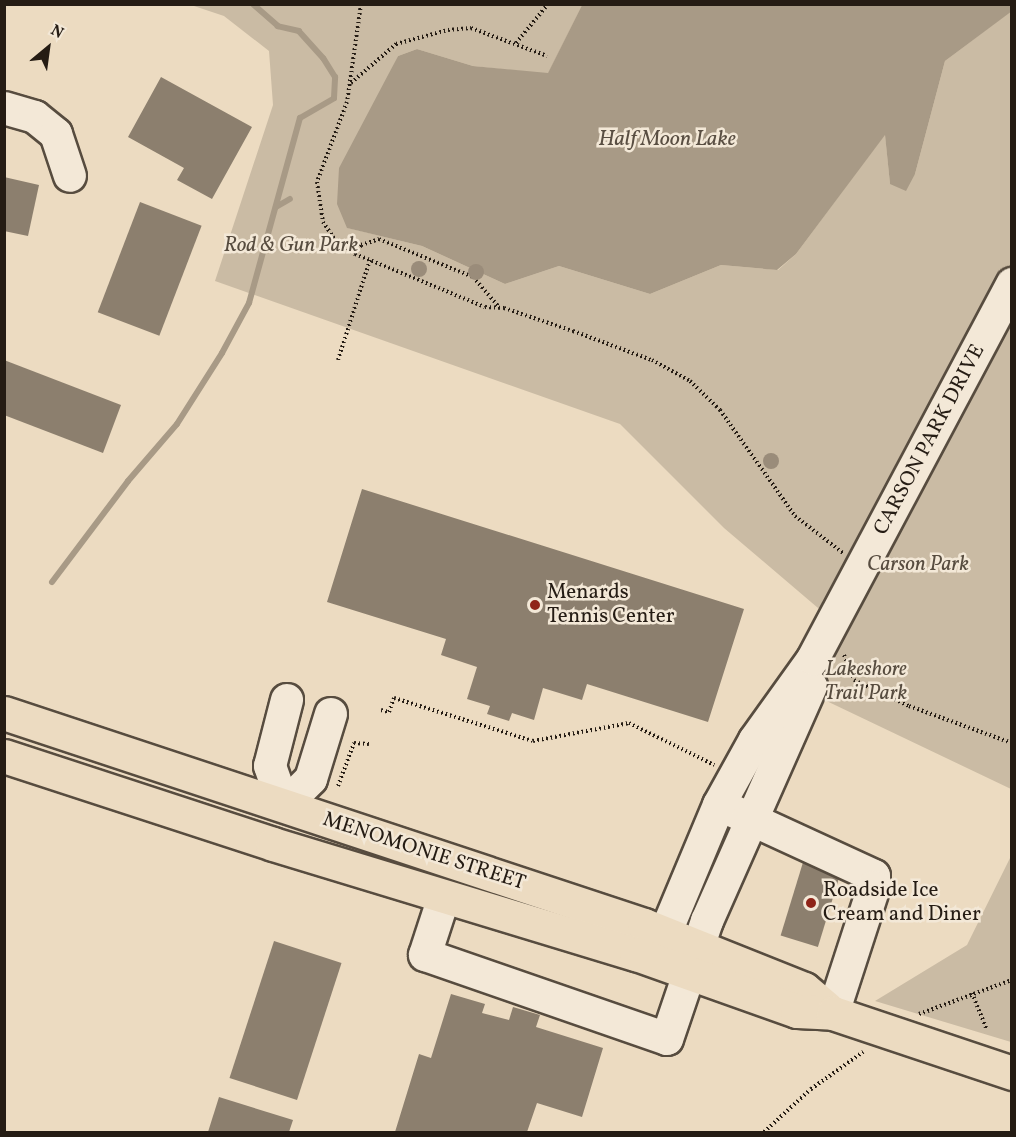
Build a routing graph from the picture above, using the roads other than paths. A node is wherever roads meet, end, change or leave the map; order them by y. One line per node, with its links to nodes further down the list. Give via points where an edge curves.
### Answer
1 (4, 108): 2 (street, via 35,117 56,134)
2 (70, 176)
3 (1011, 284): 4 (street, CARSON PARK DRIVE)
4 (813, 659): 11 (street, CARSON PARK DRIVE, via 754,740); 13 (street, CARSON PARK DRIVE, via 811,686)
5 (287, 700): 12 (street, via 270,766)
6 (4, 713): 12 (main road, MENOMONIE STREET)
7 (331, 714): 12 (street, via 311,779)
8 (4, 756): 10 (main road, MENOMONIE STREET)
9 (4, 776): 10 (main road)
10 (63, 777): 14 (main road, MENOMONIE STREET)
11 (719, 805): 13 (street); 16 (street, CARSON PARK DRIVE)
12 (284, 806): 14 (street); 16 (main road, MENOMONIE STREET)
13 (750, 820): 17 (street, CARSON PARK DRIVE); 18 (street, via 874,876)
14 (273, 844): 15 (main road, MENOMONIE STREET)
15 (444, 897): 16 (main road, MENOMONIE STREET); 17 (street, CARSON PARK DRIVE, via 425,956 668,1039)
16 (659, 947): 17 (main road, MENOMONIE STREET)
17 (692, 960): 18 (main road, MENOMONIE STREET, via 797,1011)
18 (833, 1013): 19 (main road, MENOMONIE STREET)
19 (1011, 1073)

